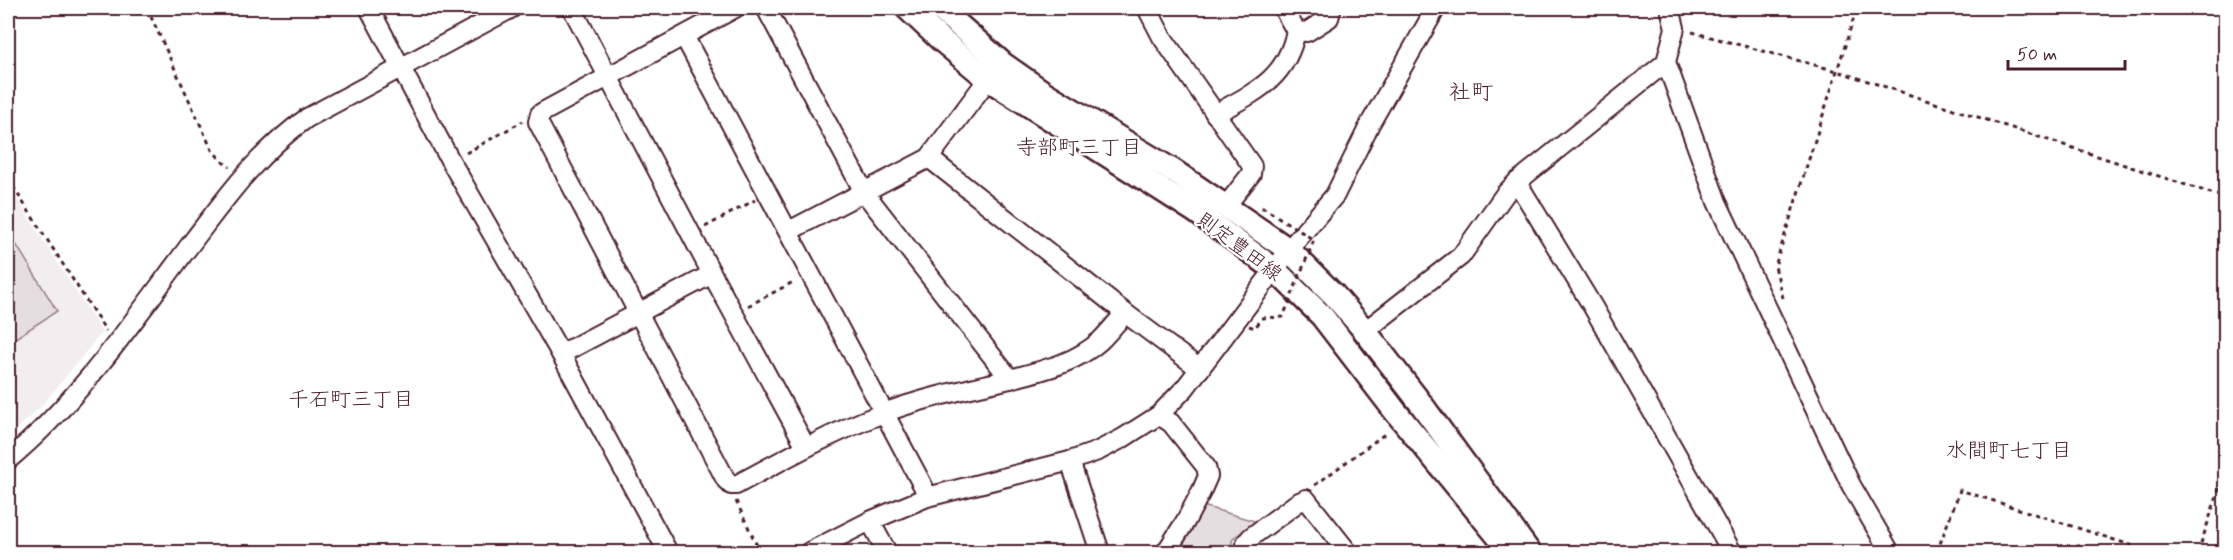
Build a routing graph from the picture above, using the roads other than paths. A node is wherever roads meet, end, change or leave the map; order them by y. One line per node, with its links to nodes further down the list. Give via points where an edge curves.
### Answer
1 (369, 8): 16 (street)
2 (512, 8): 16 (street)
3 (572, 8): 17 (street)
4 (735, 8): 14 (street)
5 (766, 8): 22 (street)
6 (907, 8): 18 (main road, 則定豊田線)
7 (939, 8): 23 (main road, 則定豊田線, via 1003,64 1043,92)
8 (1147, 8): 19 (street, via 1162,37)
9 (1283, 8): 13 (street)
10 (1330, 8): 13 (street, via 1329,18 1307,32)
11 (1436, 8): 25 (street, via 1371,122 1335,195)
12 (1670, 8): 15 (street, via 1675,28)
13 (1296, 31): 19 (street, via 1285,62 1273,79)
14 (684, 36): 17 (street); 24 (street)
15 (1666, 62): 21 (street); 51 (street, via 1722,213 1851,485)
16 (400, 68): 31 (street); 37 (street, via 285,134 243,176 71,400)
17 (609, 76): 27 (street); 28 (street, via 543,112 539,117 540,128)
18 (988, 79): 20 (street); 26 (main road, 則定豊田線, via 1195,211)
19 (1215, 114): 23 (street, via 1252,166 1251,174)
20 (929, 158): 22 (street); 29 (street)
21 (1516, 182): 30 (street, via 1461,256); 50 (street, via 1593,307)
22 (864, 192): 24 (street); 33 (street)
23 (1226, 206): 25 (main road, 則定豊田線)
24 (789, 231): 34 (street)
25 (1289, 250): 26 (street); 30 (main road, 則定豊田線)
26 (1274, 269): 32 (street); 48 (main road, 則定豊田線, via 1322,316)
27 (712, 274): 28 (street); 36 (street)
28 (639, 312): 31 (street); 36 (street, via 731,485)
29 (1125, 313): 32 (street); 33 (street, via 1080,356)
30 (1365, 331): 49 (main road, 則定豊田線)
31 (561, 354): 41 (street)
32 (1200, 369): 35 (street)
33 (1010, 378): 34 (street)
34 (884, 413): 36 (street); 39 (street)
35 (1159, 415): 38 (street, via 1108,447); 45 (street, via 1171,423 1206,467 1208,476)
36 (806, 447)
37 (8, 460)
38 (1070, 461): 39 (street); 44 (street)
39 (927, 497): 40 (street)
40 (870, 521): 42 (street); 43 (street)
41 (668, 552)
42 (809, 552)
43 (887, 552)
44 (1097, 552)
45 (1166, 552)
46 (1246, 552): 47 (street, via 1251,537 1306,499)
47 (1348, 552)
48 (1510, 552)
49 (1529, 552)
50 (1732, 552)
51 (1890, 552)

